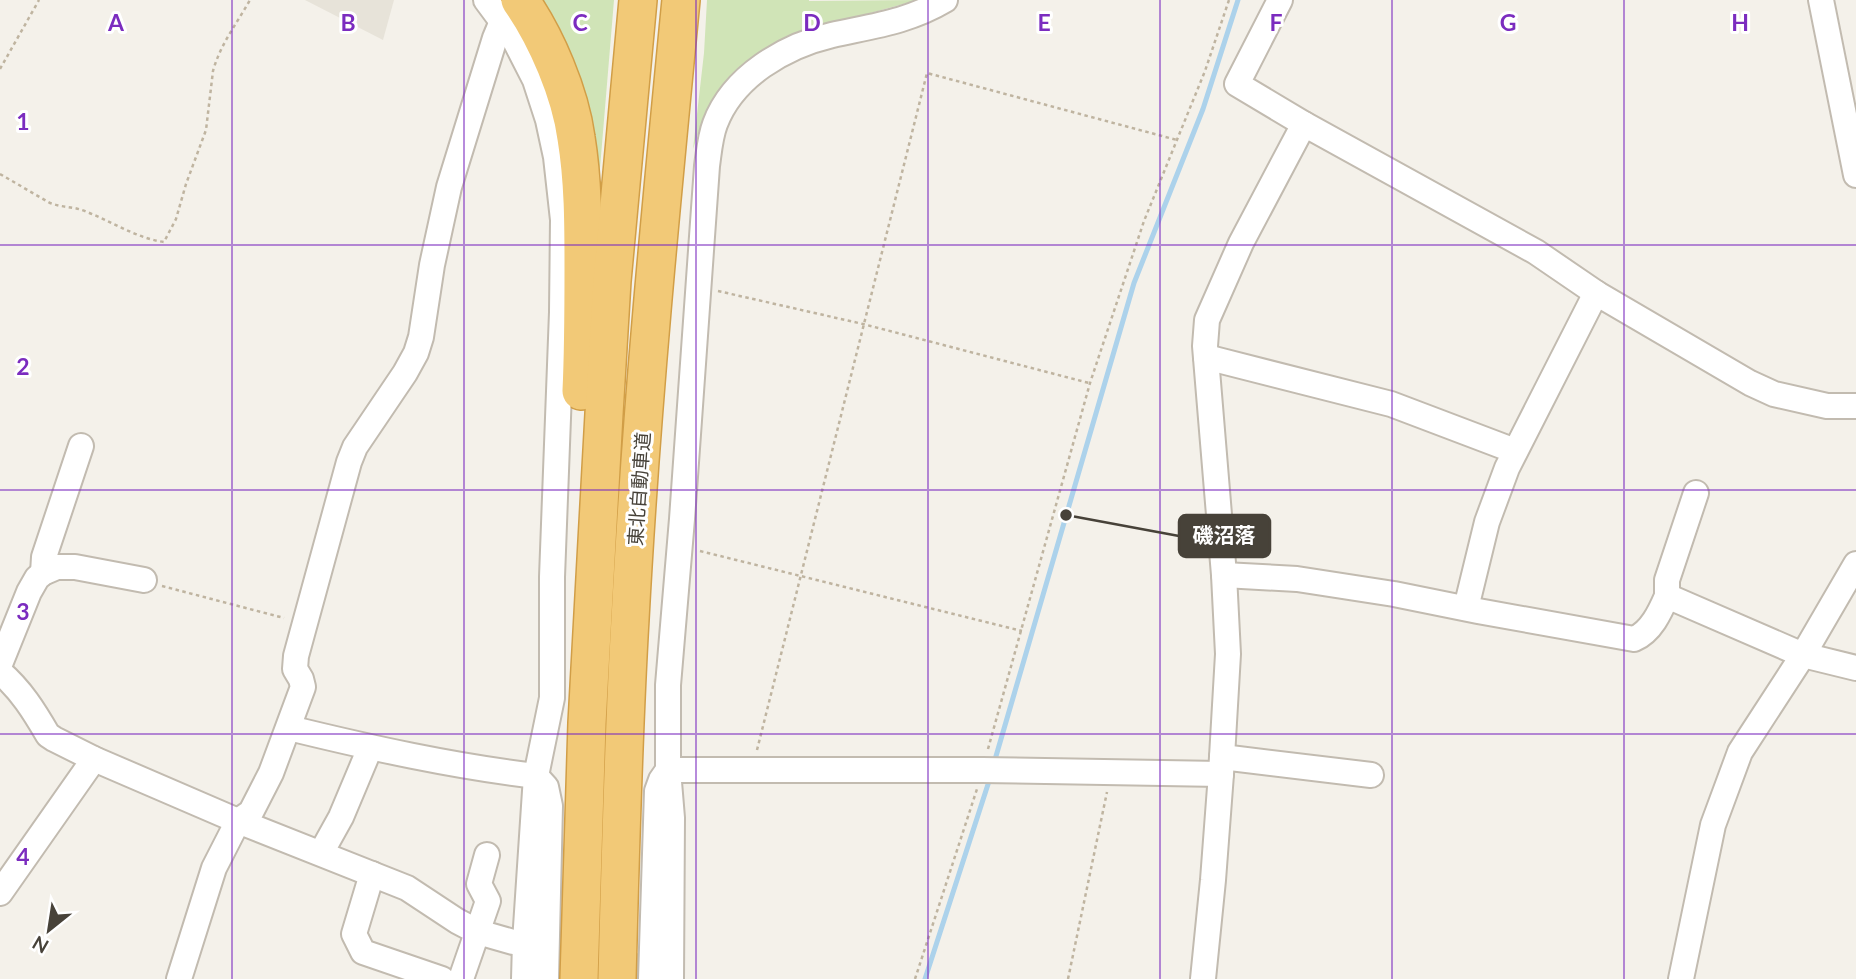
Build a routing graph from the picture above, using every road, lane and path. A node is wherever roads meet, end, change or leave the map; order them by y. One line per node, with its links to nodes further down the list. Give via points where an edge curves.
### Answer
1 (39, 0): 12 (path)
2 (250, 0): 15 (path, via 216,62 206,130 164,242 80,209 50,204)
3 (486, 0): 11 (street)
4 (638, 0): 41 (highway, 東北自動車道, via 612,281)
5 (681, 0): 17 (highway, 東北自動車道)
6 (695, 0): 17 (highway, via 676,190)
7 (945, 0): 18 (street, via 895,22 805,43 757,69 739,87 724,105 709,148)
8 (1229, 0): 14 (path)
9 (1280, 0): 13 (street, via 1237,84)
10 (1821, 0): 16 (street)
11 (512, 11): 35 (street, via 495,38 449,187 416,353 352,454); 41 (highway, via 541,34 576,136 583,203 583,351 575,577); 51 (street, via 548,120 564,220 552,698)
12 (0, 69)
13 (1304, 124): 19 (street, via 1535,252); 21 (street, via 1241,243 1207,320)
14 (1177, 140): 20 (path, via 927,73); 22 (path, via 1144,221)
15 (0, 174)
16 (1856, 175)
17 (653, 280): 65 (highway, 東北自動車道, via 629,631)
18 (698, 286): 20 (path); 27 (street)
19 (1597, 293): 23 (street, via 1774,394 1827,407); 25 (street)
20 (863, 324): 22 (path); 31 (path)
21 (1206, 357): 25 (street, via 1391,404); 30 (street)
22 (1090, 383): 36 (path)
23 (1856, 406)
24 (82, 446): 29 (street, via 44,557)
25 (1515, 451): 34 (street, via 1487,522)
26 (1696, 493): 33 (street, via 1667,580)
27 (679, 548): 31 (path); 46 (street, via 668,685)
28 (1856, 564): 37 (street)
29 (43, 573): 32 (street, via 75,567); 38 (street, via 29,592)
30 (1224, 575): 34 (street, via 1297,579); 45 (street, via 1228,654)
31 (800, 577): 36 (path); 48 (path)
32 (144, 580): 35 (path)
33 (1667, 596): 34 (street, via 1644,635 1634,639); 37 (street)
34 (1466, 608)
35 (304, 623): 42 (street, via 295,669 303,687)
36 (1022, 631): 47 (path)
37 (1803, 655): 39 (street); 71 (street, via 1740,752 1713,825)
38 (0, 664)
39 (1856, 668)
40 (0, 673): 44 (street, via 24,696 48,734)
41 (587, 723): 64 (highway, 東北自動車道)
42 (289, 728): 43 (street); 52 (street, via 251,812)
43 (370, 748): 51 (street); 53 (street)
44 (94, 759): 52 (street); 56 (street)
45 (1222, 766): 49 (street); 50 (street); 70 (street)
46 (668, 770): 48 (street); 66 (street, via 656,802); 67 (street)
47 (990, 770): 48 (street); 49 (street); 68 (path, via 972,808)
48 (751, 771)
49 (1112, 772): 69 (path)
50 (1371, 775)
51 (536, 776): 58 (street); 63 (street, via 546,787 550,806)
52 (238, 821): 53 (street); 59 (street, via 214,869)
53 (321, 853): 55 (street)
54 (487, 855): 57 (street, via 478,884 488,901)
55 (372, 874): 57 (street, via 407,888); 60 (street, via 354,934 363,952)
56 (0, 893)
57 (478, 932): 58 (street); 61 (street)
58 (525, 942): 62 (street)
59 (180, 979)
60 (442, 979)
61 (461, 979)
62 (524, 979)
63 (546, 979)
64 (579, 979)
65 (617, 979)
66 (651, 979)
67 (671, 979)
68 (915, 979)
69 (1068, 979)
70 (1203, 979)
71 (1681, 979)

